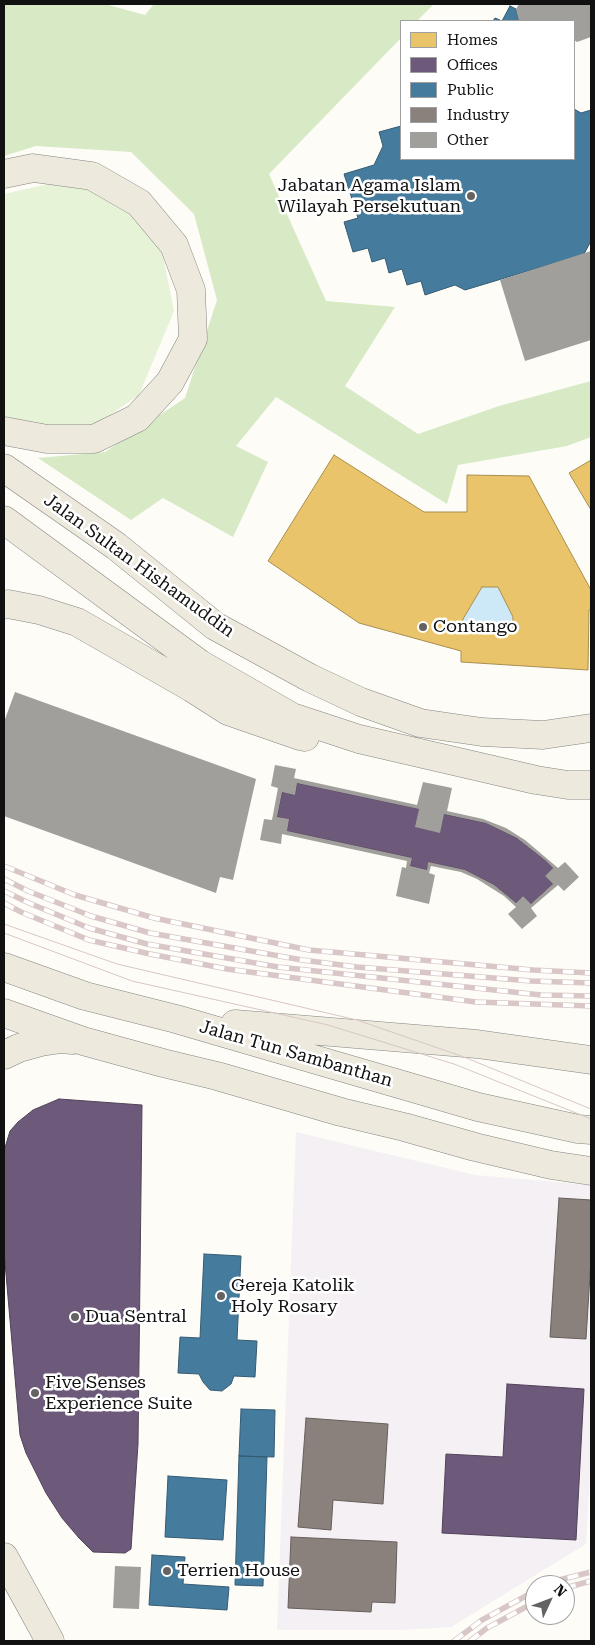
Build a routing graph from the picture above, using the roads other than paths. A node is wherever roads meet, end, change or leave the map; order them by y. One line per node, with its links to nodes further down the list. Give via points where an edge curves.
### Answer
1 (4, 174): 2 (main road, via 33,168 92,176 139,203 174,245 191,290 193,339 170,382 137,418 94,439 47,440)
2 (4, 431)
3 (4, 468): 6 (main road, Jalan Sultan Hishamuddin, via 116,546 215,626 361,702 420,722 482,732 544,735)
4 (4, 520): 7 (main road, via 200,664 292,716)
5 (4, 605): 7 (main road, via 39,610 77,622 228,711 300,736)
6 (591, 728)
7 (359, 738): 8 (main road, via 536,780)
8 (591, 785)
9 (4, 967): 11 (main road, Jalan Tun Sambanthan, via 84,996)
10 (4, 1013): 12 (main road)
11 (176, 1018): 14 (main road, via 477,1044); 15 (main road, Jalan Tun Sambanthan, via 478,1107)
12 (83, 1041): 13 (main road, via 41,1042); 16 (main road, via 475,1147)
13 (4, 1055)
14 (591, 1060)
15 (591, 1130)
16 (591, 1171)
17 (4, 1557): 18 (main road)
18 (50, 1641)

